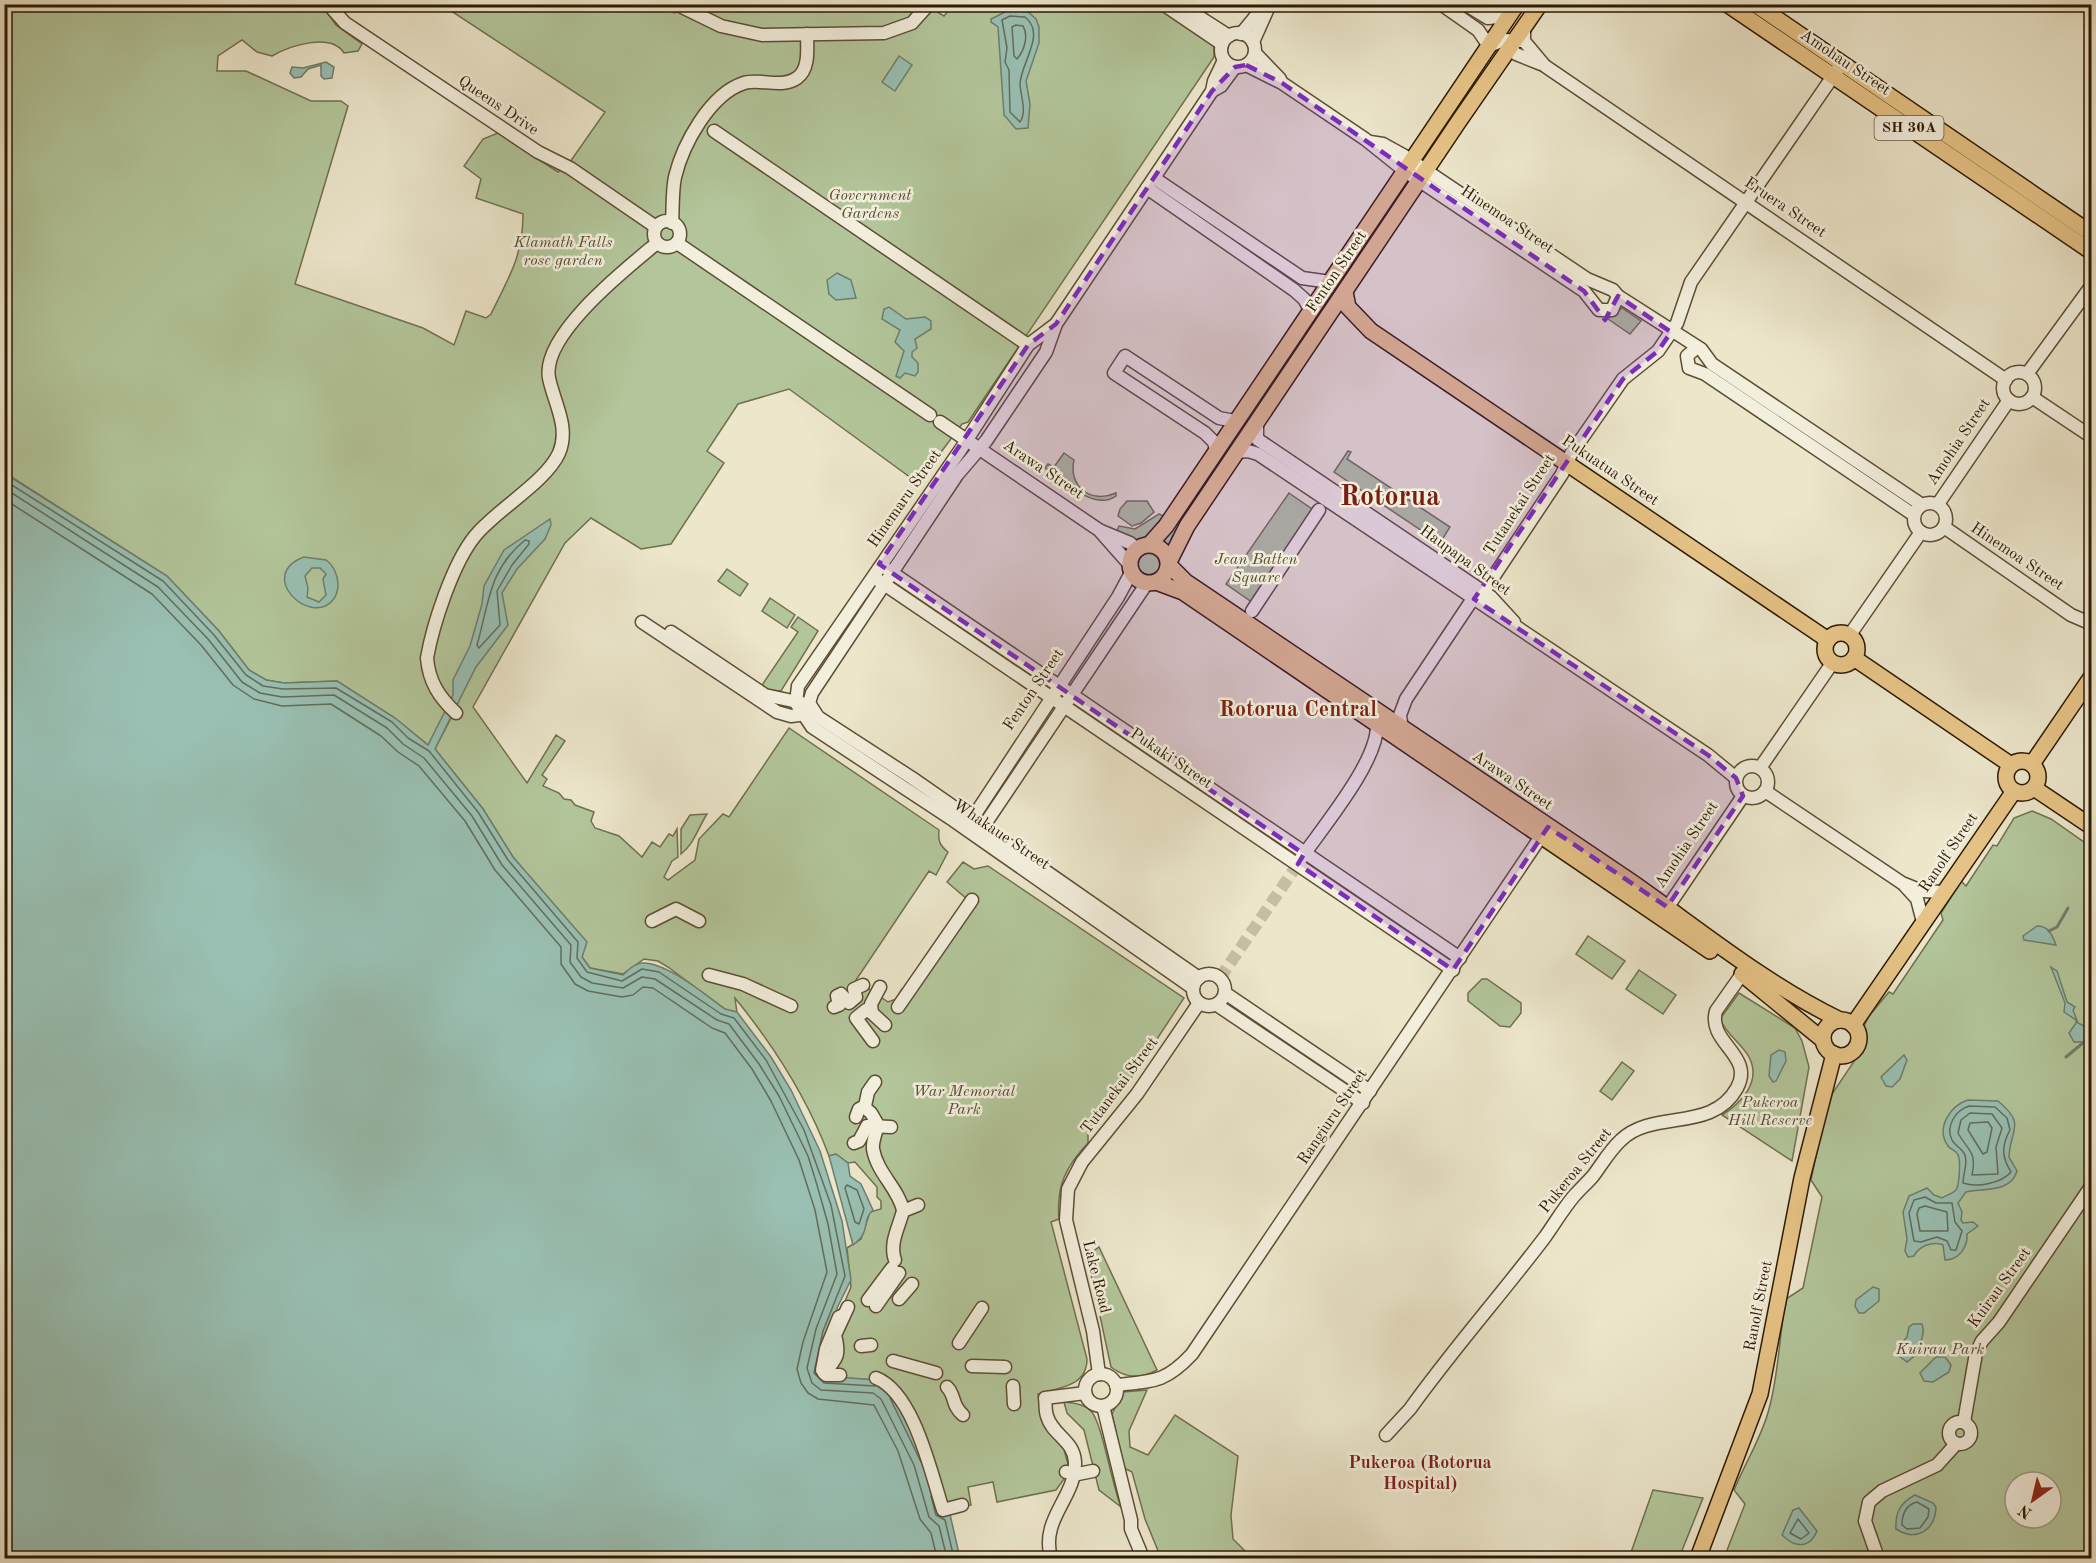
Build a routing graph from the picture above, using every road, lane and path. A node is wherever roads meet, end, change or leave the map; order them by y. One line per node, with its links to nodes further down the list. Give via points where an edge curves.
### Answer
1 (328, 4): 28 (street, Queens Drive, via 338,17 363,35)
2 (675, 4): 13 (street, via 738,32)
3 (929, 4): 13 (street, via 916,20 890,32)
4 (1163, 4): 14 (street)
5 (1179, 4): 14 (street)
6 (1441, 4): 15 (street, via 1478,30)
7 (1465, 4): 12 (street, Eruera Street)
8 (1540, 4): 12 (main road, Fenton Street)
9 (1727, 4): 19 (main road, Amohau Street / SH 30A)
10 (1755, 4): 19 (main road, Amohau Street / SH 30A)
11 (1268, 7): 14 (street); 16 (street)
12 (1513, 31): 15 (main road, Fenton Street); 24 (main road, Fenton Street); 26 (street, Eruera Street, via 1516,54 1545,66)
13 (807, 34): 27 (street, via 805,68 797,78 784,83 743,84 722,95 710,109 677,169)
14 (1231, 38): 16 (street, Hinemoa Street); 17 (street)
15 (1489, 46): 23 (main road, Fenton Street)
16 (1253, 48): 18 (street, Hinemaru Street); 20 (street, Hinemoa Street)
17 (1224, 60): 18 (street, Hinemoa Street); 21 (street, Hinemaru Street)
18 (1241, 66): 20 (street, Hinemoa Street); 21 (street, Hinemaru Street)
19 (1837, 70): 26 (street, Tutanekai Street); 29 (main road, Amohau Street / SH 30A); 32 (main road, Amohau Street / SH 30A)
20 (1282, 82): 23 (street, Hinemoa Street, via 1370,142 1383,144)
21 (1212, 91): 25 (street, Hinemaru Street)
22 (714, 131): 38 (street)
23 (1408, 166): 24 (street, Hinemoa Street); 35 (main road, Fenton Street)
24 (1423, 175): 34 (street, Hinemoa Street); 34 (street, Hinemoa Street, via 1584,291 1599,310 1612,309); 35 (main road, Fenton Street)
25 (1150, 183): 35 (street, Pukuatua Street, via 1302,278); 35 (street, Pukuatua Street, via 1304,299); 36 (street, Hinemaru Street)
26 (1748, 202): 37 (street, Tutanekai Street, via 1691,282); 41 (street, Eruera Street)
27 (672, 223): 28 (street, via 663,222); 31 (street, via 679,231)
28 (656, 227): 30 (street)
29 (2091, 234)
30 (657, 243): 31 (street, via 667,247); 83 (street, via 597,293 553,353 549,376 563,426 559,453 547,470 476,535 459,560 427,658 435,688)
31 (677, 243): 47 (street)
32 (2091, 252)
33 (2091, 285): 40 (street)
34 (1618, 296): 37 (street, Hinemoa Street)
35 (1331, 301): 44 (main road, Fenton Street); 45 (main road, Fenton Street); 51 (main road, Pukuatua Street)
36 (1056, 324): 38 (street, Hinemaru Street); 48 (street, Hinemaru Street, via 1046,352)
37 (1671, 332): 39 (street, Hinemoa Street); 51 (street, Tutanekai Street, via 1658,351 1623,379)
38 (1028, 345): 47 (street, Hinemaru Street)
39 (1696, 348): 54 (street, Hinemoa Street, via 1712,364); 54 (street, via 1687,356 1689,368 1715,380)
40 (2027, 374): 41 (street, via 2014,373); 42 (street, via 2034,381)
41 (2006, 380): 43 (street, Amohia Street, via 2003,391)
42 (2032, 397): 43 (street, Amohia Street, via 2024,404); 46 (street)
43 (2009, 400): 52 (street, Amohia Street)
44 (1258, 420): 50 (main road, Fenton Street); 66 (street, Haupapa Street, via 1257,439)
45 (1235, 421): 49 (main road, Fenton Street); 49 (street, via 1219,418 1125,356 1114,373 1205,433)
46 (2091, 437)
47 (966, 441): 48 (street, Arawa Street); 60 (street, Hinemaru Street)
48 (979, 449): 56 (street, Arawa Street); 62 (street, Hinemaru Street, via 957,475)
49 (1216, 450): 58 (main road, Fenton Street, via 1166,526)
50 (1236, 452): 59 (main road, Fenton Street, via 1180,536); 66 (street, Haupapa Street, via 1258,454)
51 (1566, 464): 66 (street, Tutanekai Street); 73 (main road, Pukuatua Street)
52 (1938, 504): 54 (street); 55 (street, via 1945,512)
53 (1319, 510): 67 (street)
54 (1918, 510): 57 (street, via 1915,525)
55 (1944, 527): 57 (street, via 1934,535); 68 (street, Hinemoa Street)
56 (1100, 530): 58 (street, Arawa Street); 61 (street, Arawa Street)
57 (1920, 532): 72 (street)
58 (1143, 547): 59 (main road, via 1164,552); 61 (main road)
59 (1169, 563): 64 (main road, via 1167,572); 84 (main road, Arawa Street, via 1186,582)
60 (879, 564): 62 (street, Pukaki Street); 63 (street, Hinemaru Street)
61 (1131, 568): 64 (main road, via 1141,581); 77 (street, Fenton Street, via 1118,597)
62 (892, 573): 65 (street, Hinemaru Street); 77 (street, Pukaki Street)
63 (872, 575): 65 (street, Pukaki Street); 82 (street, Hinemaru Street, via 798,686)
64 (1152, 582): 78 (street, Fenton Street); 84 (main road, Arawa Street, via 1183,592)
65 (885, 584): 79 (street, Pukaki Street); 82 (street, Hinemaru Street)
66 (1478, 595): 80 (street, Tutanekai Street); 90 (street, Haupapa Street, via 1501,605 1517,625)
67 (1252, 611)
68 (2071, 615): 70 (street, Hinemoa Street); 71 (street, Hinemoa Street)
69 (644, 619): 82 (street, Whakaue Street, via 765,695)
70 (2091, 624)
71 (2091, 635)
72 (1849, 636): 73 (main road, via 1838,634); 74 (main road, via 1856,643)
73 (1828, 640): 75 (main road, via 1826,655)
74 (1854, 658): 75 (main road, via 1844,664); 88 (main road)
75 (1833, 662): 89 (street)
76 (2091, 676): 87 (main road)
77 (1059, 685): 78 (street, Pukaki Street); 79 (street, Fenton Street)
78 (1072, 694): 81 (street, Fenton Street); 98 (street, Pukaki Street)
79 (1051, 697): 81 (street, Pukaki Street); 96 (street, Fenton Street)
80 (1406, 699): 84 (street, Tutanekai Street); 85 (street, Tutanekai Street)
81 (1064, 706): 96 (street, Fenton Street, via 1013,783); 98 (street, Pukaki Street)
82 (805, 708): 96 (street, Whakaue Street)
83 (456, 713)
84 (1378, 720): 85 (main road, Arawa Street); 86 (street, via 1377,742)
85 (1399, 734): 86 (street); 97 (main road, Arawa Street)
86 (1367, 763): 98 (street)
87 (2032, 764): 88 (main road, via 2021,761); 91 (main road, via 2038,774)
88 (2011, 765): 93 (main road, via 2006,780)
89 (1760, 768): 90 (street, via 1748,766); 92 (street, via 1767,779)
90 (1739, 773): 94 (street, Amohia Street, via 1737,788)
91 (2034, 788): 93 (main road, via 2025,793); 95 (main road)
92 (1765, 791): 94 (street, Amohia Street, via 1753,798); 99 (street)
93 (2014, 791): 100 (main road, Ranolf Street)
94 (1743, 796): 102 (street, Amohia Street)
95 (2091, 827)
96 (974, 828): 110 (street, Whakaue Street)
97 (1544, 832): 102 (main road, Arawa Street); 106 (street, Rangiuru Street)
98 (1301, 859): 106 (street, Pukaki Street); 107 (street, Pukaki Street)
99 (1902, 883): 100 (street, via 1922,891); 105 (street, via 1917,900)
100 (1944, 892): 105 (main road, Ranolf Street)
101 (972, 900): 118 (street)
102 (1664, 911): 108 (main road, Arawa Street)
103 (652, 921): 104 (street, via 674,909)
104 (699, 921)
105 (1923, 922): 120 (main road, Ranolf Street)
106 (1460, 958): 107 (street, Rangiuru Street)
107 (1453, 970): 126 (street, Rangiuru Street)
108 (1745, 971): 120 (main road, Arawa Street); 122 (main road, Arawa Street); 159 (street, Pukeroa Street, via 1716,1011 1714,1020 1716,1032 1741,1067 1740,1080 1731,1097 1694,1119 1646,1125 1621,1140)
109 (709, 975): 116 (street, via 743,984)
110 (1196, 983): 113 (street, via 1210,974 1220,978); 114 (street)
111 (863, 985): 117 (street, via 854,989 856,996 849,1003 841,994 837,996 839,1005)
112 (880, 987): 119 (street, via 870,1004)
113 (1225, 993): 115 (street); 126 (street)
114 (1199, 1003): 115 (street); 134 (street, Tutanekai Street, via 1137,1094 1082,1162)
115 (1217, 1005): 127 (street)
116 (791, 1006)
117 (834, 1007)
118 (898, 1007)
119 (872, 1013): 121 (street); 123 (street, via 866,1010 856,1018 857,1027)
120 (1846, 1022): 122 (main road, via 1825,1028); 124 (main road, via 1858,1035 1856,1047 1846,1054)
121 (885, 1025)
122 (1823, 1040): 124 (main road)
123 (873, 1041)
124 (1834, 1054): 167 (main road, Ranolf Street, via 1802,1178 1760,1394)
125 (875, 1082): 128 (street)
126 (1371, 1091): 127 (street, Rangiuru Street)
127 (1363, 1103): 152 (street, Rangiuru Street, via 1192,1354 1174,1371 1156,1380)
128 (859, 1113): 129 (street, via 871,1113); 131 (street)
129 (878, 1125): 130 (street); 131 (street); 136 (street, via 873,1148)
130 (891, 1127)
131 (862, 1131): 132 (street, via 859,1141)
132 (854, 1143)
133 (2091, 1185): 168 (street, Kuirau Street, via 1976,1353 1964,1422 1971,1437 1956,1444 1937,1465 1882,1491 1869,1502 1865,1521)
134 (1068, 1189): 149 (street, Lake Road, via 1066,1220 1095,1340)
135 (918, 1204): 136 (street)
136 (903, 1210): 137 (street, via 892,1250)
137 (895, 1270): 138 (street, via 896,1299); 139 (street)
138 (912, 1284)
139 (872, 1303)
140 (982, 1308): 141 (street)
141 (959, 1343)
142 (862, 1346): 143 (street)
143 (840, 1348): 147 (street); 147 (street, via 836,1335 846,1311 831,1335)
144 (893, 1360): 148 (street)
145 (972, 1366): 146 (street)
146 (1005, 1366)
147 (824, 1372): 150 (street, via 826,1376)
148 (936, 1374)
149 (1099, 1374): 152 (street, via 1110,1376); 155 (street, via 1089,1378)
150 (840, 1375)
151 (876, 1378): 162 (street, via 890,1385 904,1408 926,1454 943,1510)
152 (1116, 1385): 157 (street, via 1114,1398)
153 (1013, 1386): 156 (street)
154 (947, 1387): 158 (street, via 954,1406)
155 (1084, 1393): 157 (street, via 1089,1402); 161 (street, via 1046,1398 1047,1418 1070,1445 1075,1461)
156 (1014, 1404)
157 (1103, 1406): 163 (street)
158 (963, 1415)
159 (1386, 1435)
160 (1093, 1471): 161 (street)
161 (1069, 1473): 164 (street, via 1048,1534)
162 (962, 1505)
163 (1131, 1520): 165 (street); 166 (street)
164 (1051, 1558)
165 (1143, 1558)
166 (1152, 1558)
167 (1698, 1558)
168 (1878, 1558)

